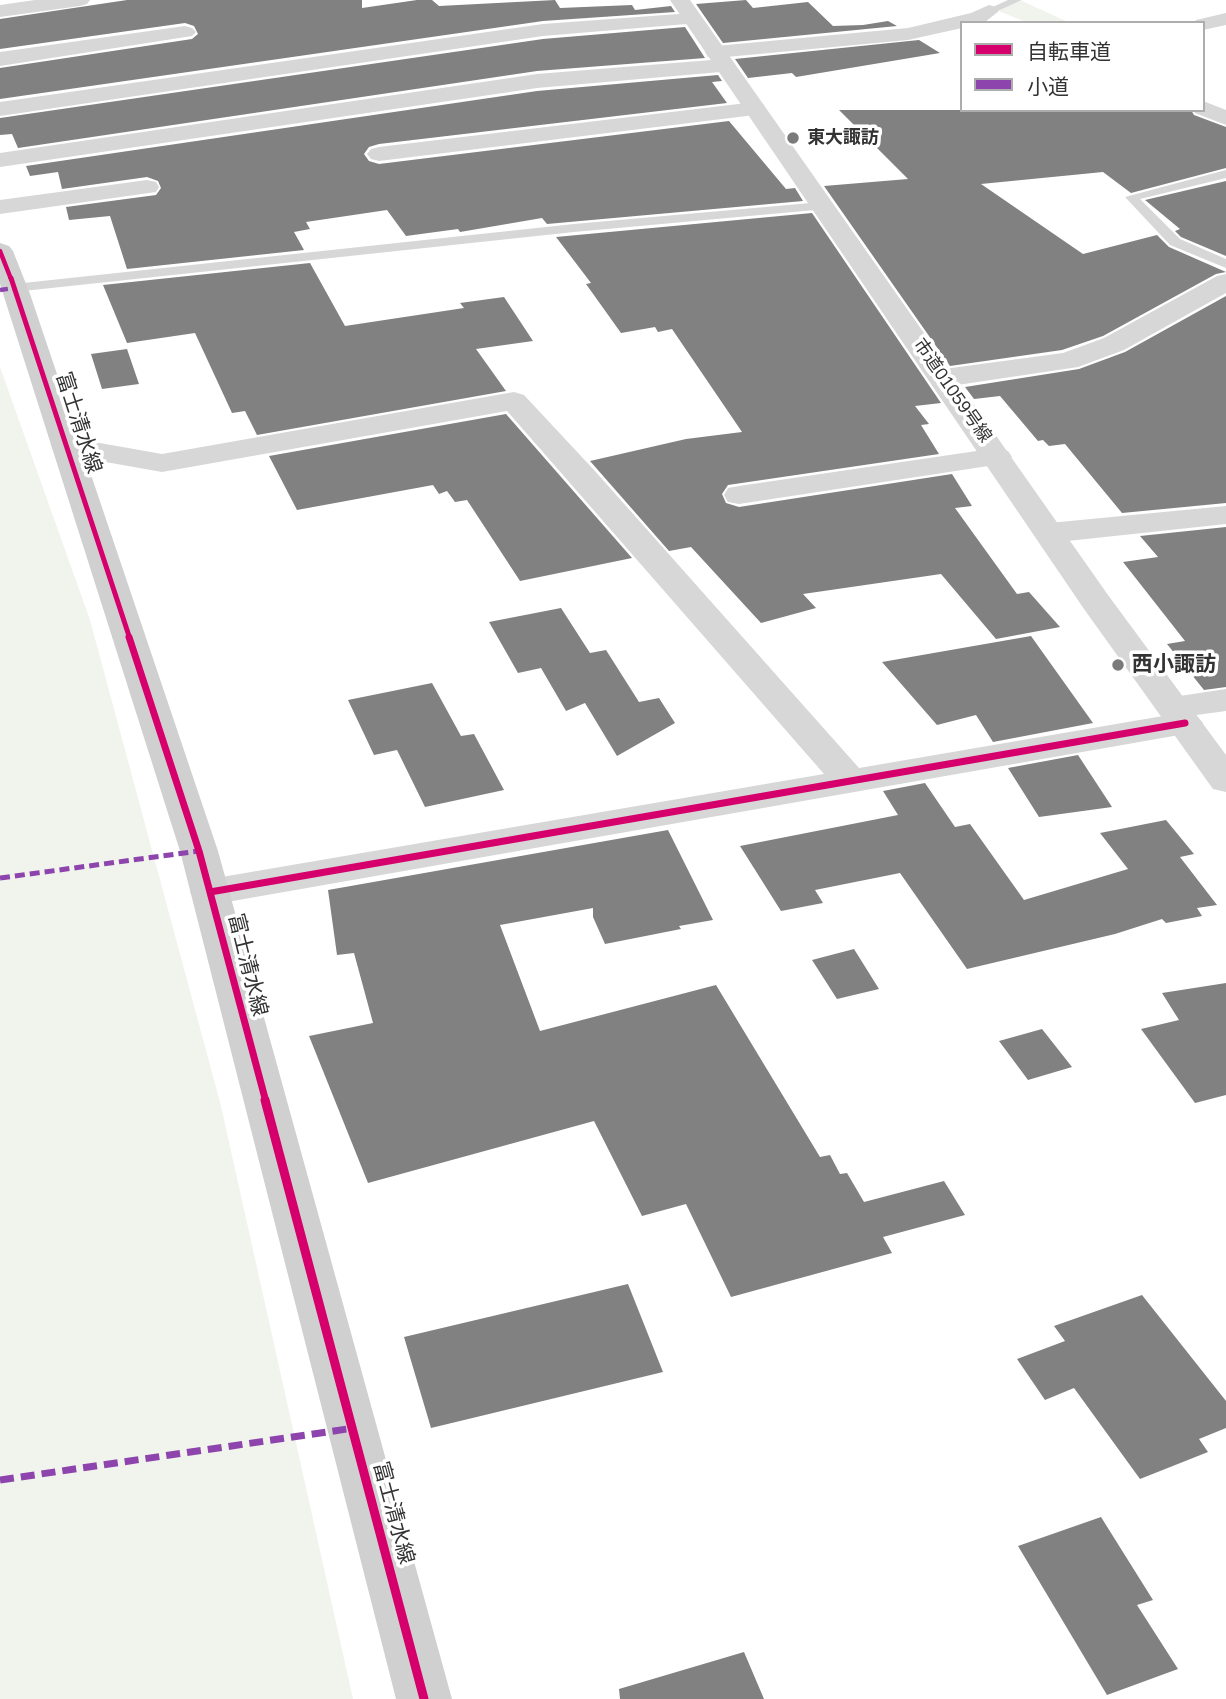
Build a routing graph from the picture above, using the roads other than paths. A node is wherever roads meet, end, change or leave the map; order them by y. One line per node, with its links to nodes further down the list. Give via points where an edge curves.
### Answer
1 (80, 0): 5 (street)
2 (961, 0): 6 (street)
3 (1017, 0): 6 (lane)
4 (686, 9): 14 (street); 16 (street, 市道01059号線)
5 (0, 11)
6 (989, 11): 8 (street); 9 (street)
7 (1226, 19): 11 (street)
8 (965, 21)
9 (1015, 21)
10 (960, 22): 16 (street, via 908,34)
11 (1205, 24)
12 (185, 32): 15 (street)
13 (384, 32): 14 (street)
14 (403, 50): 17 (street)
15 (0, 59)
16 (720, 59): 18 (street, 市道01059号線); 22 (street)
17 (0, 109)
18 (755, 109): 21 (street); 26 (street, 市道01059号線)
19 (1205, 109): 20 (street)
20 (1226, 118)
21 (379, 154)
22 (0, 160)
23 (1226, 174): 27 (lane, via 1131,197 1175,242)
24 (146, 187): 25 (street)
25 (0, 206)
26 (822, 206): 28 (lane); 30 (street, 市道01059号線)
27 (1226, 264)
28 (7, 269): 31 (main road, 富士清水線)
29 (1226, 282): 30 (street, via 1114,344 1068,361)
30 (944, 378): 32 (street, 市道01059号線)
31 (66, 446): 38 (street, via 162,463 514,401); 40 (main road, 富士清水線)
32 (997, 457): 33 (street); 35 (street, 市道01059号線)
33 (739, 495)
34 (1226, 515): 35 (street)
35 (1049, 533): 37 (street, 市道01059号線)
36 (1226, 700): 37 (street)
37 (1179, 716): 38 (street); 39 (street, 市道01059号線)
38 (850, 781): 40 (street)
39 (1226, 781)
40 (210, 892): 41 (main road, 富士清水線)
41 (424, 1699)

